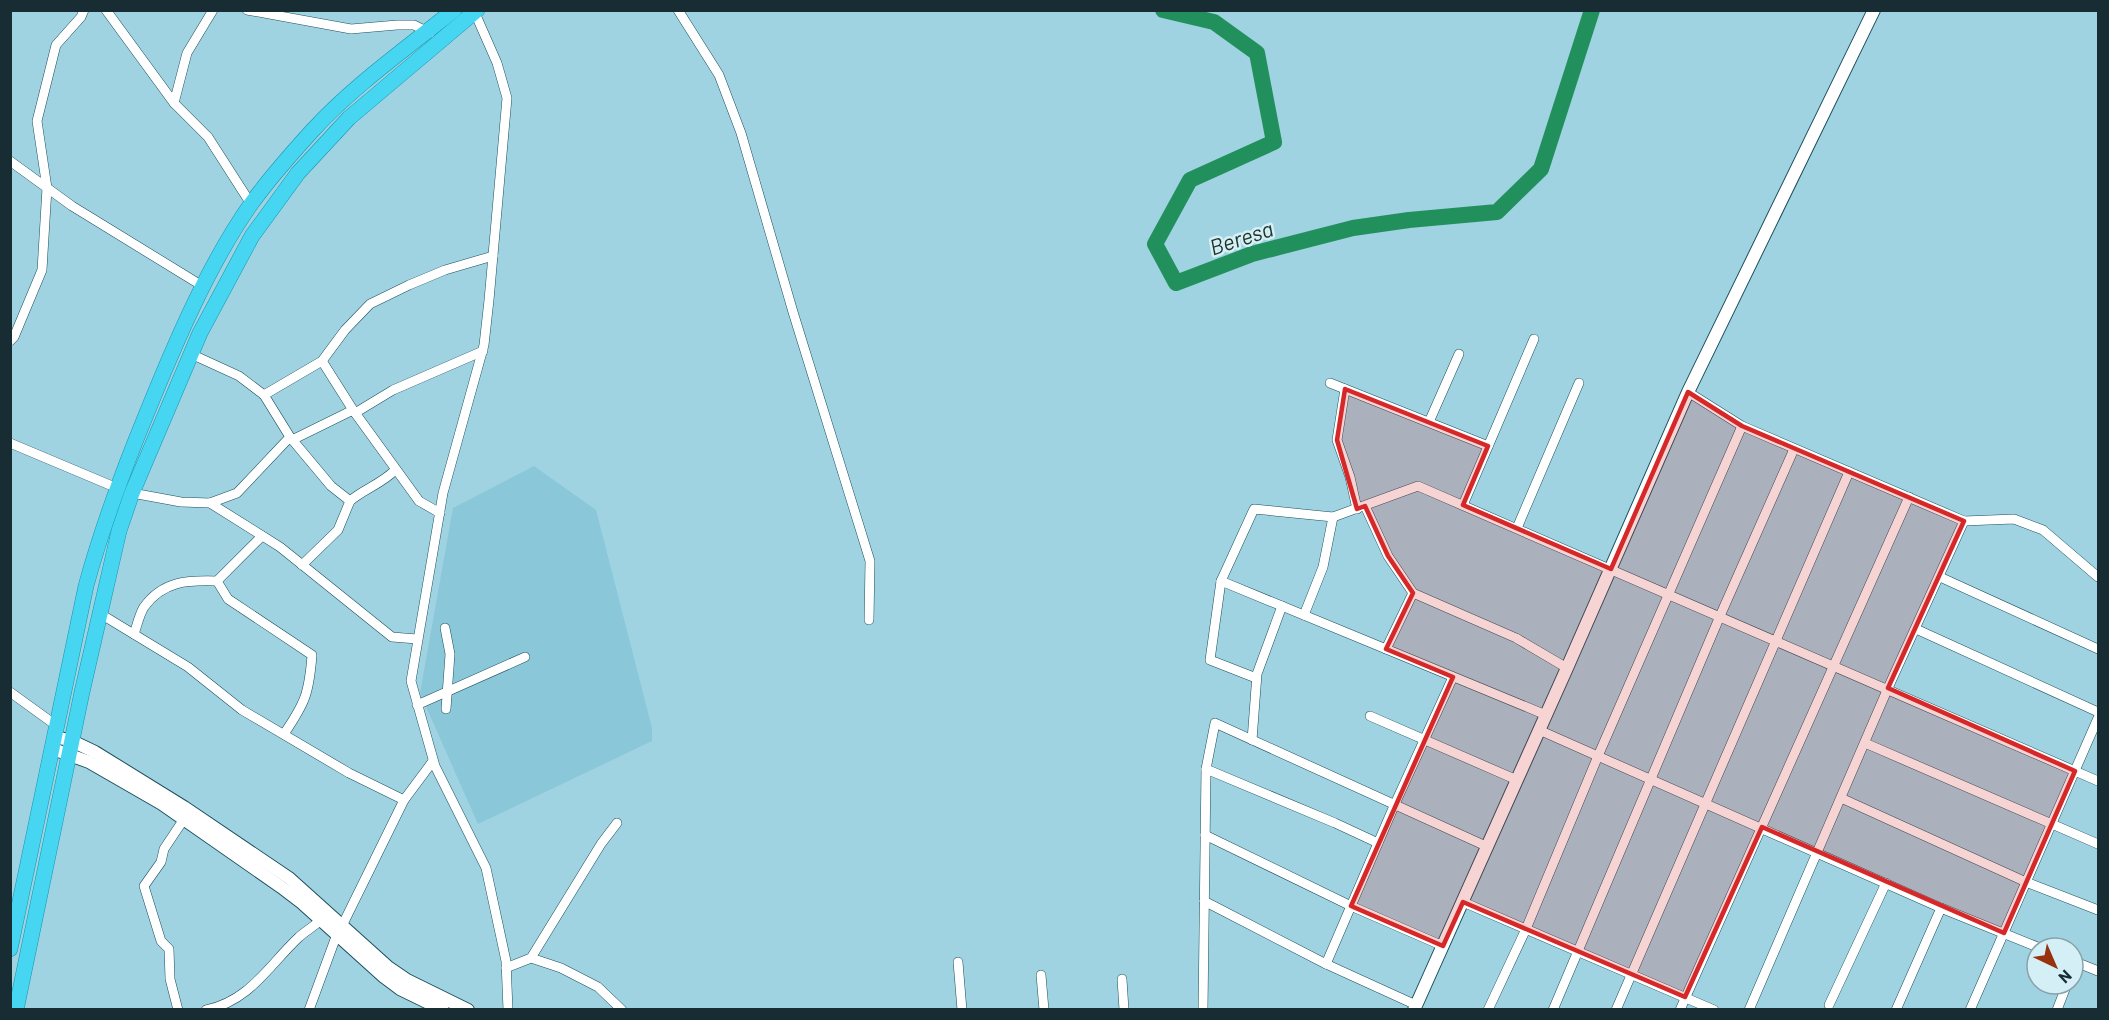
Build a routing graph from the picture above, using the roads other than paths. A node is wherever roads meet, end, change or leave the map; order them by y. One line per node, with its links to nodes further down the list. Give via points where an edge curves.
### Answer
1 (84, 10): 13 (street, via 56,45 37,121)
2 (106, 10): 11 (street)
3 (213, 10): 11 (street, via 187,53)
4 (247, 10): 9 (street, via 351,29 397,25)
5 (454, 10): 9 (highway)
6 (678, 10): 61 (street, via 719,75 741,133 870,561)
7 (1874, 10): 26 (street)
8 (476, 12): 10 (highway); 15 (street, via 507,98)
9 (428, 31): 10 (street); 14 (highway, via 334,109)
10 (438, 44): 20 (highway, via 349,118 298,173 252,236)
11 (174, 103): 14 (street, via 208,137)
12 (10, 161): 13 (street)
13 (47, 188): 16 (street); 18 (street, via 42,270)
14 (251, 204): 16 (highway)
15 (493, 256): 19 (street); 22 (street, via 445,270 370,304)
16 (204, 287): 37 (highway, via 169,358)
17 (1534, 339): 33 (street)
18 (10, 342)
19 (483, 351): 28 (street, via 393,390); 44 (street)
20 (191, 354): 27 (street, via 239,376); 38 (highway)
21 (1460, 354): 29 (street)
22 (322, 362): 27 (street); 28 (street)
23 (1330, 383): 25 (street)
24 (1579, 383): 47 (street)
25 (1345, 389): 29 (street); 43 (street, via 1337,440)
26 (1688, 392): 30 (street); 50 (street)
27 (264, 395): 31 (street)
28 (354, 412): 31 (street); 35 (street)
29 (1429, 422): 33 (street)
30 (1742, 426): 34 (street); 56 (street)
31 (291, 438): 40 (street, via 331,486); 41 (street, via 237,493)
32 (10, 442): 37 (street)
33 (1488, 446): 42 (street)
34 (1794, 449): 36 (street); 60 (street)
35 (395, 470): 40 (street); 44 (street, via 419,501)
36 (1849, 472): 39 (street); 66 (street)
37 (117, 488): 85 (highway, via 86,586)
38 (132, 493): 41 (street); 58 (highway)
39 (1909, 497): 46 (street); 70 (street)
40 (351, 501): 49 (street, via 338,530)
41 (210, 503): 48 (street)
42 (1463, 506): 43 (street, via 1418,486); 47 (street)
43 (1361, 507): 45 (street); 55 (street)
44 (440, 513): 65 (street)
45 (1333, 518): 54 (street, via 1254,509); 59 (street, via 1323,567)
46 (1964, 520): 51 (street); 52 (street, via 2014,519 2043,530)
47 (1516, 528): 50 (street)
48 (262, 536): 49 (street); 53 (street)
49 (303, 566): 65 (street, via 392,637)
50 (1611, 569): 56 (street); 71 (street)
51 (1940, 577): 63 (street); 68 (street)
52 (2098, 577)
53 (217, 581): 64 (street, via 182,581 169,586 143,609); 84 (street, via 228,599 312,655 307,693)
54 (1221, 581): 57 (street); 73 (street, via 1210,660)
55 (1413, 593): 67 (street); 71 (street, via 1516,638)
56 (1670, 594): 60 (street); 90 (street)
57 (1282, 606): 59 (street); 73 (street)
58 (99, 613): 64 (street); 89 (highway)
59 (1304, 615): 67 (street)
60 (1720, 616): 66 (street); 94 (street)
61 (869, 620)
62 (445, 628): 75 (street, via 450,654)
63 (1916, 629): 74 (street); 79 (street)
64 (134, 634): 84 (street)
65 (417, 639): 77 (street, via 411,681)
66 (1777, 640): 70 (street); 99 (street)
67 (1386, 649): 72 (street)
68 (2098, 649)
69 (525, 657): 75 (street)
70 (1834, 665): 74 (street); 104 (street)
71 (1567, 668): 80 (street)
72 (1453, 677): 80 (street); 87 (street)
73 (1256, 678): 86 (street)
74 (1888, 688): 88 (street); 93 (street)
75 (447, 691): 77 (street); 78 (street)
76 (10, 692): 85 (street)
77 (417, 705): 91 (street)
78 (446, 709)
79 (2098, 712)
80 (1546, 715): 83 (street)
81 (1370, 716): 87 (street)
82 (2098, 718): 93 (street)
83 (1539, 730): 90 (street); 95 (street)
84 (284, 735): 98 (street)
85 (55, 737): 89 (street); 123 (highway)
86 (1252, 740): 92 (street, via 1215,723); 100 (street)
87 (1424, 740): 95 (street); 100 (street)
88 (1865, 743): 97 (street); 103 (street)
89 (71, 747): 101 (street); 119 (street, via 95,752 289,878); 135 (highway)
90 (1598, 756): 94 (street); 118 (street)
91 (433, 761): 98 (street); 128 (street, via 486,867)
92 (1206, 769): 105 (street); 106 (street)
93 (2075, 771): 96 (street); 103 (street)
94 (1651, 779): 99 (street); 124 (street)
95 (1517, 780): 108 (street)
96 (2098, 781)
97 (1841, 798): 109 (street); 110 (street)
98 (404, 800): 119 (street)
99 (1706, 803): 104 (street); 129 (street)
100 (1394, 806): 106 (street); 108 (street)
101 (184, 819): 117 (street); 136 (street, via 144,886 162,941 170,950 170,979)
102 (617, 823): 125 (street)
103 (2051, 823): 107 (street); 110 (street)
104 (1762, 827): 109 (street); 132 (street)
105 (1205, 835): 112 (street); 114 (street)
106 (1378, 843): 114 (street)
107 (2098, 844)
108 (1488, 847): 113 (street)
109 (1817, 852): 111 (street); 152 (street)
110 (2026, 882): 116 (street); 120 (street)
111 (1886, 883): 115 (street); 133 (street)
112 (1204, 901): 127 (street); 146 (street)
113 (1463, 902): 118 (street); 122 (street)
114 (1351, 906): 122 (street); 127 (street)
115 (1941, 908): 120 (street); 153 (street)
116 (2098, 910)
117 (321, 920): 119 (street); 137 (street, via 233,1001)
118 (1526, 929): 124 (street); 147 (street)
119 (340, 930): 138 (street); 139 (street, via 364,961 384,977); 140 (street, via 407,980)
120 (2004, 933): 121 (street); 154 (street)
121 (2025, 942)
122 (1443, 946): 134 (street)
123 (10, 949)
124 (1578, 951): 129 (street); 148 (street)
125 (531, 958): 128 (street); 142 (street, via 598,987)
126 (958, 962): 143 (street)
127 (1326, 964): 134 (street)
128 (506, 968): 141 (street)
129 (1632, 974): 132 (street); 149 (street)
130 (1041, 975): 144 (street)
131 (1122, 979): 145 (street)
132 (1685, 997): 150 (street); 151 (street)
133 (1829, 1005)
134 (1415, 1007)
135 (16, 1010)
136 (178, 1010)
137 (206, 1010)
138 (309, 1010)
139 (443, 1010)
140 (468, 1010)
141 (508, 1010)
142 (622, 1010)
143 (962, 1010)
144 (1044, 1010)
145 (1124, 1010)
146 (1203, 1010)
147 (1488, 1010)
148 (1553, 1010)
149 (1616, 1010)
150 (1680, 1010)
151 (1714, 1010)
152 (1749, 1010)
153 (1896, 1010)
154 (1970, 1010)

